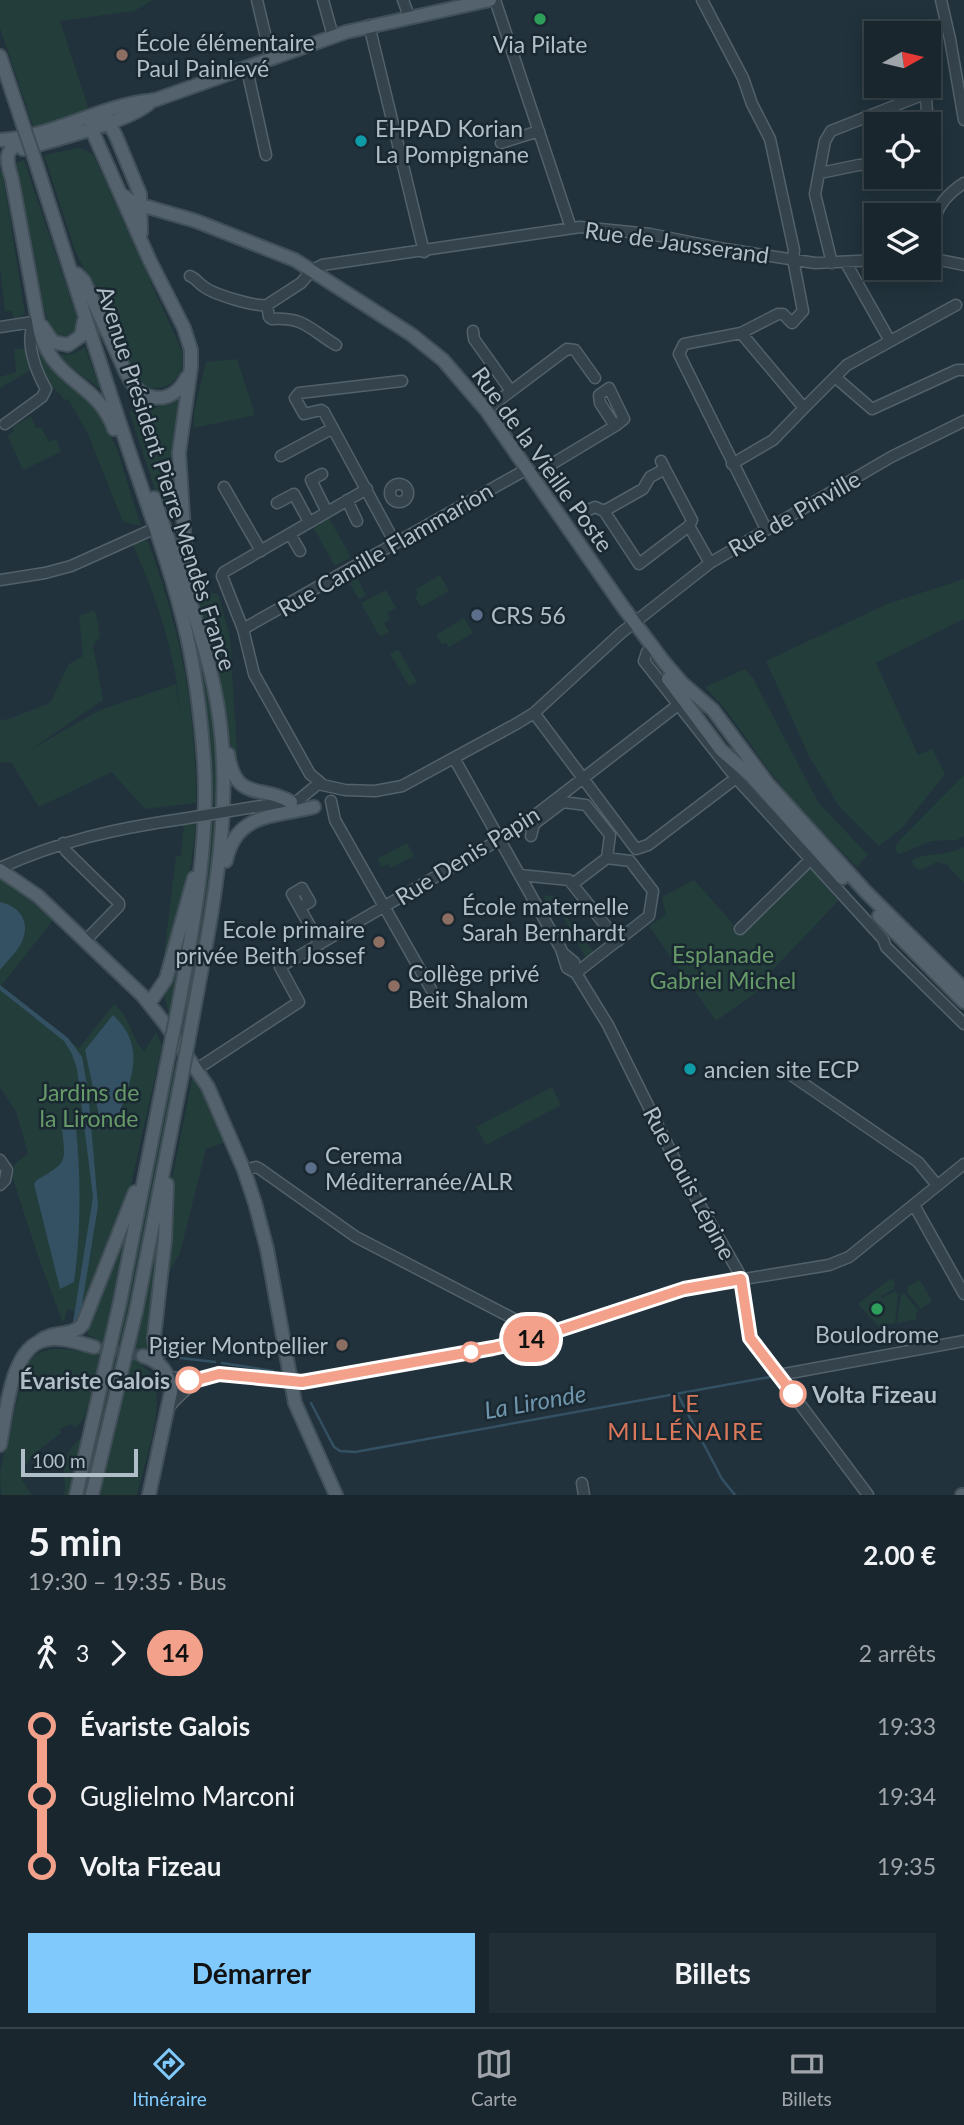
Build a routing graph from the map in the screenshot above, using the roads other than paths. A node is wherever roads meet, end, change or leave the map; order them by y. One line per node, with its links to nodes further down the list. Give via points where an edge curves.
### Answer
1 (257, 0): 11 (street)
2 (323, 0): 9 (street)
3 (403, 0): 7 (street)
4 (490, 0): 7 (main road); 20 (street)
5 (702, 0): 35 (street, via 770,139 768,160)
6 (941, 0): 17 (street)
7 (409, 16): 8 (main road)
8 (369, 25): 9 (main road); 34 (street)
9 (333, 36): 11 (main road)
10 (0, 56): 19 (main road, Avenue Président Pierre Mendès France)
11 (271, 59): 12 (main road)
12 (245, 68): 15 (main road, via 144,99); 24 (street)
13 (879, 112): 14 (street, via 922,95)
14 (927, 112)
15 (106, 118): 18 (main road, via 94,120); 19 (main road); 30 (main road)
16 (864, 118): 26 (street, via 831,131)
17 (964, 120)
18 (91, 128): 23 (main road); 28 (main road)
19 (28, 131): 21 (main road); 23 (main road); 31 (main road, Avenue Président Pierre Mendès France, bridge)
20 (539, 131): 22 (street); 32 (street)
21 (0, 140)
22 (501, 143)
23 (8, 152): 47 (main road)
24 (266, 155)
25 (864, 165): 26 (street)
26 (820, 173): 38 (street, via 815,194)
27 (964, 183): 29 (street)
28 (121, 194): 30 (main road, Rue de la Vieille Poste); 33 (main road)
29 (941, 204)
30 (142, 206): 33 (main road); 41 (main road, Rue de la Vieille Poste, via 196,221)
31 (55, 221): 42 (main road, Avenue Président Pierre Mendès France); 46 (main road, Avenue Président Pierre Mendès France)
32 (571, 228): 34 (street, Rue de Jausserand); 35 (street, Rue de Jausserand, via 650,234)
33 (144, 244): 53 (main road, via 184,328)
34 (424, 252): 41 (street, Rue de Jausserand)
35 (793, 258): 38 (street, Rue de Jausserand); 50 (street, via 803,311 792,323 778,314)
36 (941, 260): 40 (street)
37 (864, 261): 39 (street, Rue de Jausserand)
38 (832, 263): 39 (street, Rue de Jausserand)
39 (846, 263): 51 (street)
40 (964, 265)
41 (312, 270): 44 (street, via 301,283); 60 (main road, Rue de la Vieille Poste, via 427,346)
42 (77, 274): 53 (main road, via 135,389 153,397 172,394); 92 (main road, Avenue Président Pierre Mendès France)
43 (190, 276): 44 (street, via 236,300)
44 (267, 305): 52 (street, via 272,319 301,321)
45 (956, 305): 51 (street)
46 (83, 314): 47 (main road, via 81,336 68,345 53,342); 89 (main road, Avenue Président Pierre Mendès France)
47 (39, 321): 48 (street); 62 (street, via 30,338 38,375 47,389); 82 (main road, via 43,343 54,363 94,395 107,413)
48 (0, 327)
49 (473, 331): 58 (street)
50 (741, 333): 59 (street); 66 (street, via 684,344 679,354)
51 (890, 341): 55 (street)
52 (336, 345)
53 (191, 367): 92 (main road, via 179,453 188,576)
54 (964, 370): 55 (street, via 872,409)
55 (835, 377): 59 (street)
56 (595, 378): 58 (street, via 575,350 567,349)
57 (402, 382): 64 (street, via 297,394 295,400 304,414 321,410)
58 (511, 391): 60 (street)
59 (804, 408): 66 (street, via 772,440)
60 (486, 410): 67 (main road, Rue de la Vieille Poste)
61 (964, 421): 81 (street, Rue de Pinville)
62 (5, 424)
63 (615, 426): 67 (street, Rue Camille Flammarion)
64 (332, 428): 65 (street); 70 (street)
65 (281, 456)
66 (732, 464): 81 (street)
67 (529, 472): 84 (street, Rue Camille Flammarion); 90 (main road, Rue de la Vieille Poste)
68 (322, 474): 76 (street, via 312,480)
69 (224, 486): 85 (street)
70 (367, 489): 72 (street); 74 (street)
71 (391, 497): 74 (street)
72 (347, 500): 76 (street); 78 (street)
73 (277, 503): 79 (street, via 294,494)
74 (376, 505): 84 (street)
75 (604, 510): 77 (street, via 595,507); 80 (street, via 639,564); 80 (street, via 643,489 663,465 692,520)
76 (327, 512): 79 (street)
77 (584, 512)
78 (357, 521)
79 (309, 523): 83 (street)
80 (689, 526): 87 (street)
81 (766, 529): 87 (street, Rue de Pinville)
82 (149, 531): 88 (street, via 71,566); 89 (main road)
83 (290, 534): 85 (street); 86 (street)
84 (396, 543): 91 (street, Rue Camille Flammarion)
85 (261, 551): 91 (street, via 222,576)
86 (300, 551)
87 (710, 562): 90 (street, Rue de Pinville)
88 (0, 580)
89 (177, 600): 104 (main road, Avenue Président Pierre Mendès France, via 198,704 204,772)
90 (634, 623): 93 (main road, Rue de la Vieille Poste, via 639,641); 95 (street, Rue de Pinville); 122 (main road, Rue de la Vieille Poste, via 682,683 713,709 768,784 866,892)
91 (243, 629): 99 (street, via 254,674)
92 (200, 632): 94 (main road, Avenue Président Pierre Mendès France)
93 (678, 701): 97 (main road, Rue de la Vieille Poste); 98 (street, Rue Denis Papin)
94 (217, 703): 100 (main road, via 236,779 256,792); 111 (main road, Avenue Président Pierre Mendès France, via 222,829)
95 (534, 713): 96 (street, Rue de Pinville); 98 (street)
96 (454, 758): 99 (street, Rue de Pinville, via 392,789 345,790); 102 (street, Rue Louis Lépine)
97 (738, 772): 98 (street, via 639,850); 105 (street, Rue de la Vieille Poste); 105 (main road, Rue de la Vieille Poste, via 751,776)
98 (583, 778): 102 (street, Rue Denis Papin)
99 (320, 796): 100 (street); 111 (main road, via 258,819 237,832); 112 (street)
100 (293, 802): 103 (street, bridge, via 108,831)
101 (531, 836): 106 (street, via 534,824 563,802 586,805 610,835)
102 (500, 841): 108 (street, Rue Louis Lépine); 112 (street, Rue Denis Papin)
103 (63, 844): 107 (street); 116 (street, via 119,903)
104 (203, 845): 123 (main road, via 166,978); 132 (main road, Avenue Président Pierre Mendès France, bridge, via 179,1003)
105 (814, 856): 110 (main road, Rue de la Vieille Poste); 114 (street)
106 (607, 858): 109 (street); 117 (street, via 630,862 653,894 648,918)
107 (0, 869): 116 (main road)
108 (520, 875): 109 (street); 120 (street, Rue Louis Lépine)
109 (574, 883): 117 (street)
110 (850, 895): 115 (main road, Rue de la Vieille Poste); 119 (street, Rue de la Vieille Poste)
111 (214, 903): 128 (main road, Avenue Président Pierre Mendès France, bridge)
112 (384, 906): 118 (street, Rue Denis Papin); 121 (street)
113 (300, 907): 118 (street, via 310,902 302,888 292,894)
114 (740, 929)
115 (892, 930): 119 (street); 124 (main road, Rue de la Vieille Poste)
116 (86, 940): 123 (main road)
117 (618, 941): 120 (street)
118 (320, 944): 126 (street, Rue Denis Papin, via 280,967 299,1002)
119 (886, 947): 125 (street, Rue de la Vieille Poste)
120 (576, 973): 136 (street, Rue Louis Lépine, via 608,1024 680,1170)
121 (431, 989)
122 (964, 989)
123 (151, 1000): 126 (main road)
124 (964, 1002)
125 (964, 1024)
126 (197, 1069): 131 (main road)
127 (791, 1075): 134 (street, via 918,1162)
128 (166, 1155): 143 (main road, via 170,1163 154,1338); 153 (main road, Avenue Président Pierre Mendès France, via 136,1311)
129 (0, 1160): 133 (street, via 7,1170)
130 (964, 1164): 134 (street)
131 (244, 1170): 138 (street, via 260,1169 356,1237 520,1322); 147 (main road, via 267,1249)
132 (145, 1174): 140 (main road, via 139,1178 83,1324 78,1330); 152 (main road, Avenue Président Pierre Mendès France)
133 (0, 1185)
134 (937, 1185): 135 (street)
135 (914, 1205): 136 (street, via 849,1256 829,1265); 137 (street)
136 (741, 1279): 138 (street, via 684,1289); 144 (street, Rue Louis Lépine, via 750,1338)
137 (964, 1294)
138 (529, 1340): 147 (street)
139 (964, 1340): 144 (street)
140 (40, 1341): 141 (main road, via 59,1339); 149 (main road, via 18,1364)
141 (94, 1347)
142 (143, 1356): 143 (main road)
143 (157, 1361): 145 (main road)
144 (779, 1376): 156 (street, Rue Louis Lépine)
145 (169, 1377): 146 (street); 148 (main road)
146 (197, 1380): 147 (street, via 219,1374); 148 (street)
147 (291, 1382): 154 (main road, via 295,1403)
148 (169, 1406): 151 (main road)
149 (0, 1444)
150 (582, 1483): 155 (street)
151 (150, 1494)
152 (75, 1495)
153 (92, 1495)
154 (336, 1495)
155 (584, 1495)
156 (868, 1495)

